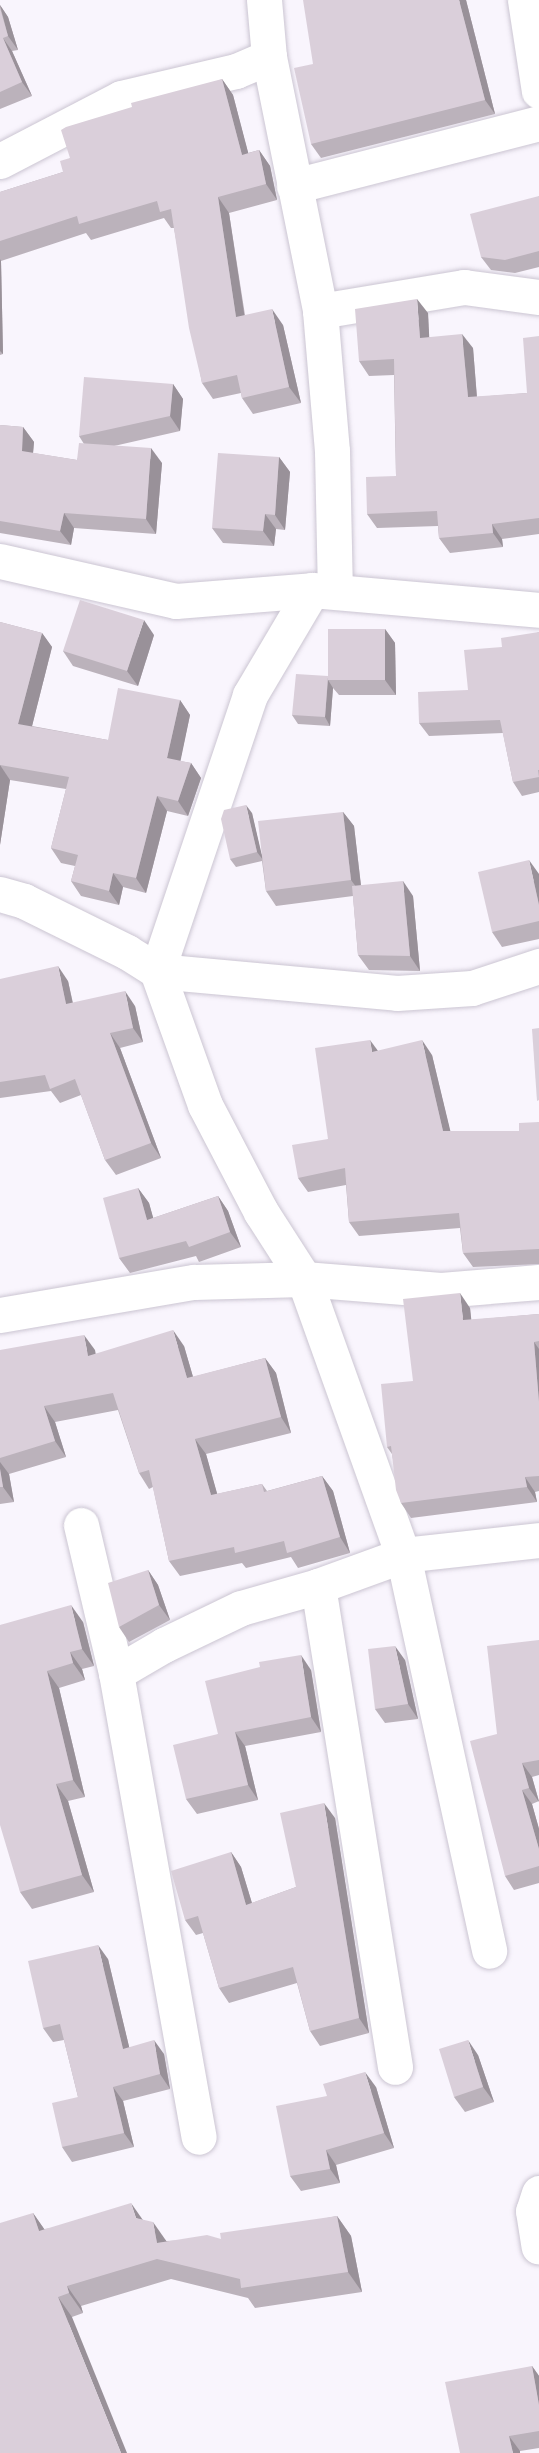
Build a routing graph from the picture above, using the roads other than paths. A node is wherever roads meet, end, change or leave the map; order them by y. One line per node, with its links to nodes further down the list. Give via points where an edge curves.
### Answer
1 (264, 0): 3 (street)
2 (525, 0): 4 (street)
3 (269, 57): 6 (street, via 236,71 121,98); 7 (street)
4 (539, 91)
5 (539, 123): 7 (street)
6 (0, 161)
7 (294, 186): 9 (street)
8 (539, 295): 9 (street, via 464,287)
9 (320, 311): 11 (street, via 332,451)
10 (0, 561): 11 (street, via 176,601)
11 (323, 591): 12 (street); 15 (street, via 250,695)
12 (539, 610)
13 (0, 894): 15 (street, via 24,901)
14 (539, 966): 15 (street, via 472,988 397,993)
15 (157, 971): 16 (street, via 205,1105 261,1212)
16 (304, 1279): 17 (street, via 441,1290); 18 (street, via 194,1282); 21 (street)
17 (539, 1282)
18 (0, 1315)
19 (81, 1525): 23 (street)
20 (539, 1540): 21 (street)
21 (403, 1555): 22 (street); 24 (street)
22 (318, 1586): 23 (street, via 241,1608); 25 (street)
23 (116, 1674): 26 (street)
24 (489, 1951)
25 (395, 2067)
26 (199, 2137)
27 (539, 2193): 28 (street, via 533,2211)
28 (539, 2247)

